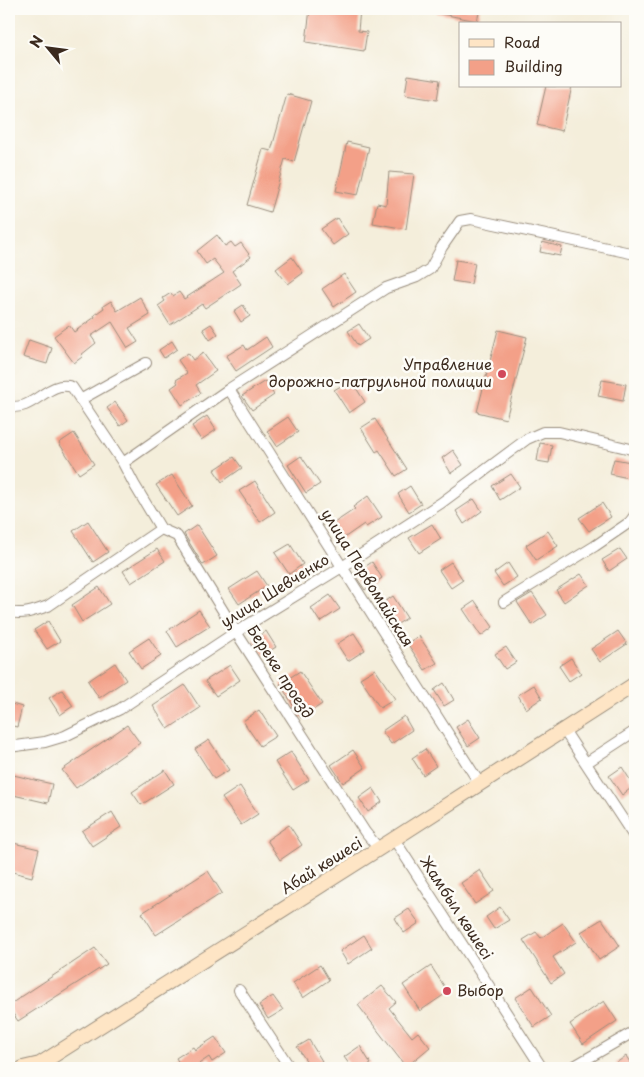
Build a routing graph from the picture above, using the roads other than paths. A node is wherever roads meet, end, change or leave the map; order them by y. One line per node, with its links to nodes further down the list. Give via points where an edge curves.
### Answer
1 (635, 254): 3 (street, via 471,219 460,221 430,269 386,288)
2 (146, 363): 4 (street)
3 (229, 389): 7 (street); 10 (street, улица Первомайская)
4 (80, 400): 5 (street, Береке проезд, via 72,387 65,385 57,386 23,406); 7 (street, Береке проезд)
5 (9, 408)
6 (635, 450): 10 (street, улица Шевченко, via 559,432 543,432 527,439 441,503)
7 (123, 463): 9 (street, Береке проезд)
8 (635, 515): 11 (street, via 595,546)
9 (161, 529): 12 (street, via 48,606 29,612); 13 (street, Береке проезд, via 177,536)
10 (342, 567): 13 (street, улица Шевченко); 19 (street, улица Первомайская)
11 (504, 602)
12 (9, 612)
13 (236, 632): 17 (street, улица Шевченко, via 120,709 65,736); 22 (street, Береке проезд)
14 (635, 684): 15 (street, Абай көшесі)
15 (564, 730): 18 (street); 19 (street, Абай көшесі)
16 (635, 732): 18 (street)
17 (9, 747)
18 (586, 763): 20 (street)
19 (480, 784): 21 (street, Абай көшесі)
20 (635, 838)
21 (394, 839): 22 (street, Абай көшесі); 27 (street, Жамбыл көшесі)
22 (379, 849): 25 (street, Абай көшесі, via 40,1064)
23 (239, 990): 26 (street)
24 (635, 1031): 28 (street)
25 (23, 1068)
26 (290, 1068)
27 (542, 1068)
28 (570, 1068)

